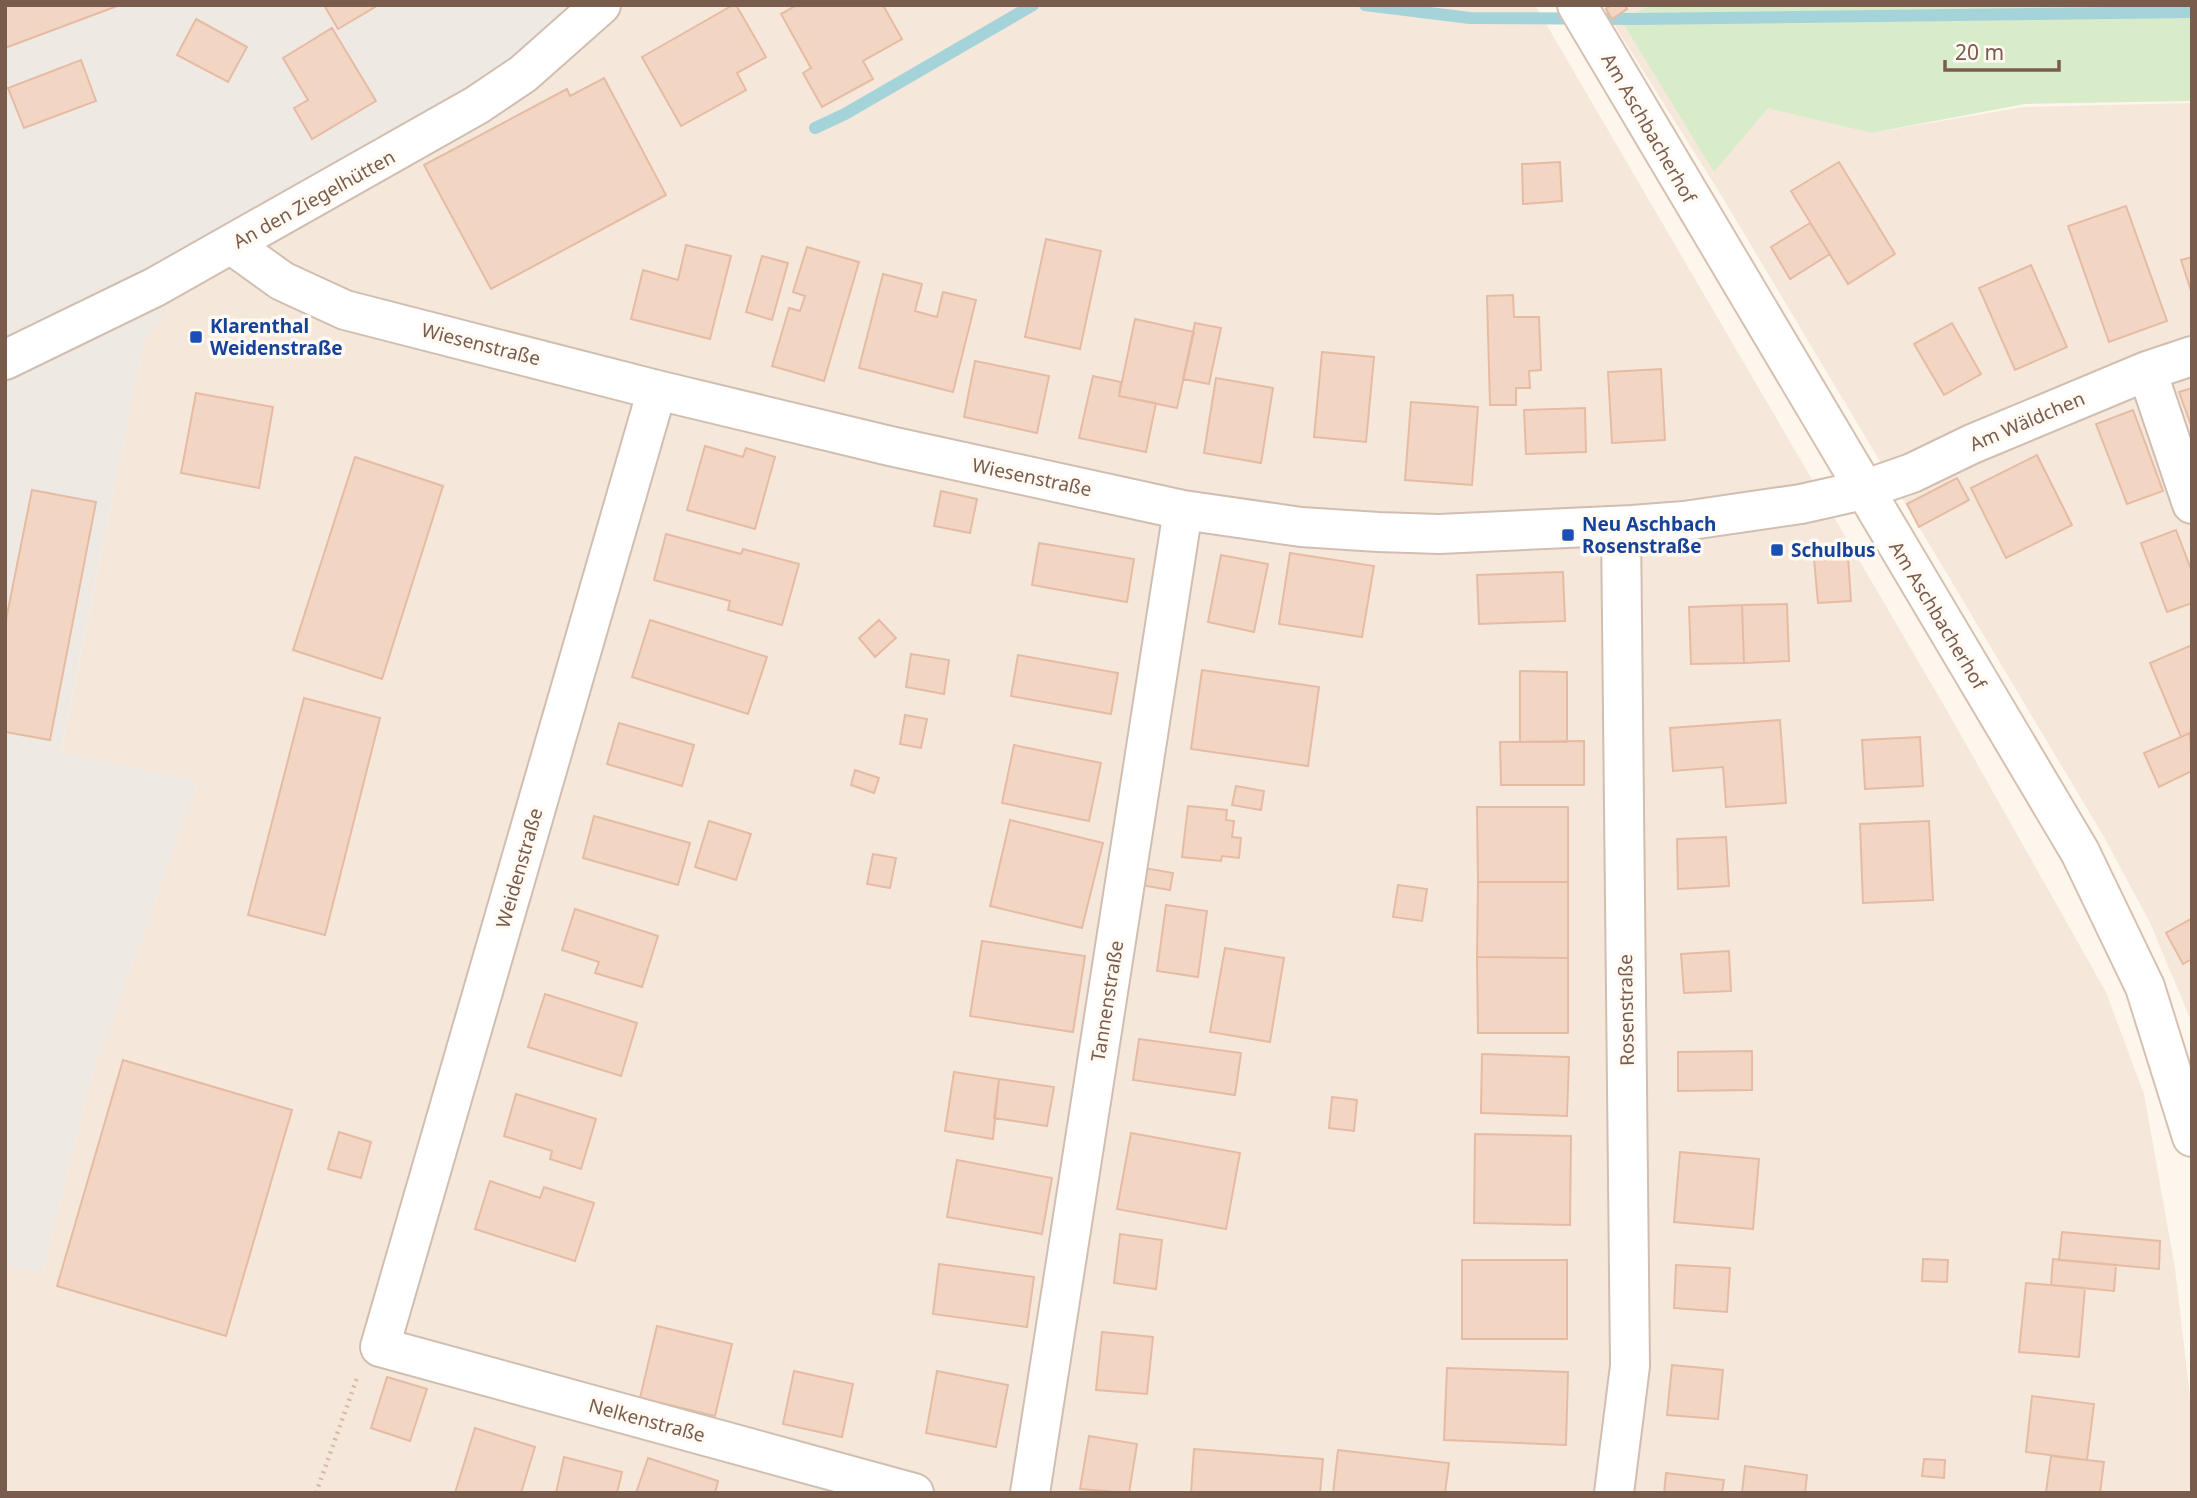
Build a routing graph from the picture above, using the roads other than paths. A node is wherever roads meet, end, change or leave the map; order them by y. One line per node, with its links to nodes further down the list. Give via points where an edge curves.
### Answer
1 (601, 5): 3 (street, An den Ziegelhütten, via 523,74 477,105)
2 (1577, 5): 8 (street, Am Aschbacherhof)
3 (232, 245): 5 (street, An den Ziegelhütten); 7 (street, Wiesenstraße, via 282,281 345,310)
4 (2192, 356): 6 (street, Am Wäldchen)
5 (5, 360)
6 (2147, 370): 8 (street, Am Wäldchen, via 1912,474); 9 (street)
7 (657, 390): 10 (street, Wiesenstraße); 13 (street, Weidenstraße)
8 (1863, 490): 11 (street, Wiesenstraße, via 1801,504); 12 (street, Am Aschbacherhof, via 2080,852 2145,987)
9 (2192, 504)
10 (1183, 510): 11 (street, Wiesenstraße, via 1301,527 1439,534); 15 (street, Tannenstraße)
11 (1621, 526): 16 (street, Rosenstraße, via 1630,1366)
12 (2192, 1137)
13 (380, 1347): 14 (street, Nelkenstraße)
14 (914, 1493)
15 (1030, 1493)
16 (1614, 1493)

